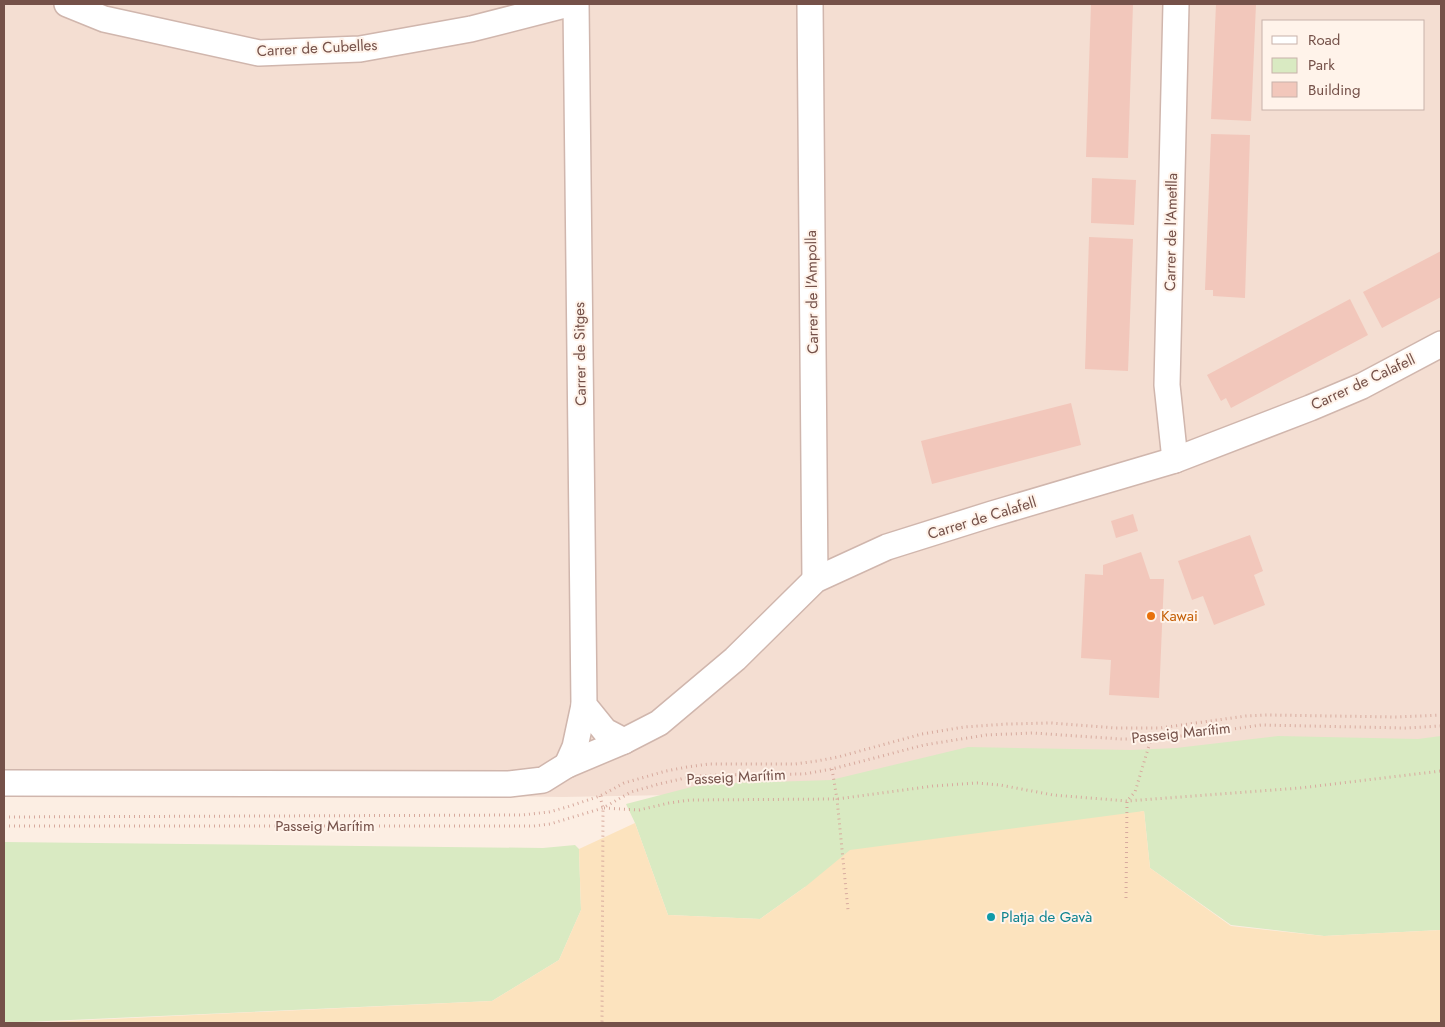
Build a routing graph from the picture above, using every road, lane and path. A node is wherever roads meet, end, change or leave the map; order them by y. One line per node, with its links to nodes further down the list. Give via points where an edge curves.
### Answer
1 (67, 4): 2 (street, Carrer de Cubelles, via 104,19 259,53 360,49 471,29)
2 (569, 4)
3 (576, 4): 9 (street, Carrer de Sitges)
4 (810, 4): 8 (street, Carrer de l'Ampolla)
5 (1176, 4): 7 (street, Carrer de l'Ametlla, via 1167,385)
6 (1441, 344): 7 (street, Carrer de Calafell, via 1362,386)
7 (1175, 460): 8 (street, Carrer de Calafell, via 887,547)
8 (815, 580): 13 (street, Carrer de Calafell, via 735,658 659,723)
9 (584, 705): 13 (street, via 605,731); 14 (street, Carrer de Sitges, via 575,747)
10 (1441, 715): 18 (path, Passeig Marítim, via 1268,714 1160,728 1051,723 964,727 922,734 817,761 687,767 624,783)
11 (1441, 726): 12 (path, Passeig Marítim, via 1261,725)
12 (1152, 739): 15 (path, Passeig Marítim, via 1033,733 986,735 924,745); 20 (path, via 1135,792)
13 (624, 741): 14 (street, Carrer de Calafell)
14 (567, 765): 17 (street, via 543,780 510,784)
15 (832, 769): 19 (path); 21 (path, Passeig Marítim, via 804,774 694,776 630,792)
16 (1441, 770): 20 (path, via 1300,788)
17 (4, 783)
18 (600, 796): 21 (path); 22 (path, Passeig Marítim, via 548,812 522,815)
19 (837, 799): 20 (path, via 977,783 1053,796); 21 (path, via 690,800 639,810); 25 (path)
20 (1127, 801): 24 (path)
21 (603, 808): 23 (path, Passeig Marítim, via 534,826); 26 (path)
22 (4, 817)
23 (4, 826)
24 (1126, 898)
25 (848, 910)
26 (602, 1023)

